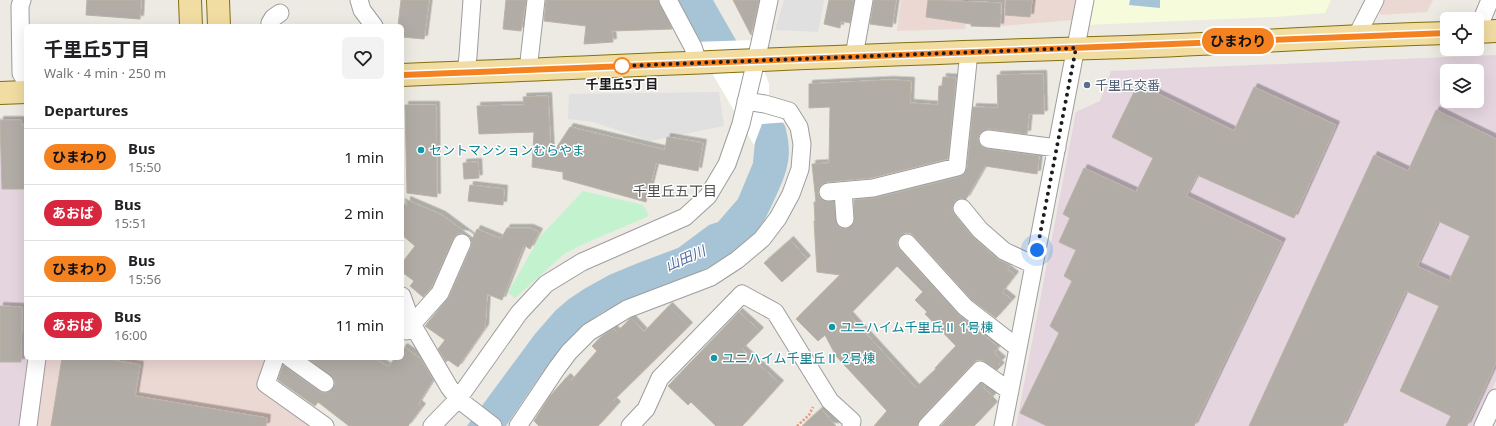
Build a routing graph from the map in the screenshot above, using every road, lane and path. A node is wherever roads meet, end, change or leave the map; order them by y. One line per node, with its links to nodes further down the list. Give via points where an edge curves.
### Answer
1 (22, 0): 29 (street, via 21,73)
2 (190, 0): 14 (main road)
3 (218, 0): 15 (main road)
4 (359, 0): 16 (street, via 362,10)
5 (472, 0): 27 (street)
6 (536, 0): 26 (street)
7 (668, 0): 25 (street)
8 (769, 0): 24 (street)
9 (864, 0): 23 (street)
10 (1085, 0): 21 (street)
11 (1375, 0): 20 (street)
12 (1490, 0): 13 (street)
13 (1484, 14)
14 (191, 24)
15 (219, 24)
16 (372, 24)
17 (1484, 31): 18 (main road)
18 (1496, 31)
19 (1440, 33): 20 (main road)
20 (1358, 35): 21 (main road)
21 (1076, 48): 22 (main road); 34 (street)
22 (969, 52): 23 (main road); 36 (street, via 957,167 873,188 836,191)
23 (854, 56): 24 (main road)
24 (758, 60): 25 (main road); 32 (street)
25 (701, 62): 26 (main road)
26 (528, 70): 27 (main road)
27 (466, 72): 28 (main road)
28 (404, 75)
29 (24, 78)
30 (24, 92): 31 (main road)
31 (0, 93)
32 (746, 102): 50 (street, via 742,124 727,164 708,196 685,217 582,262 546,284 519,313); 55 (street, via 766,104 789,111 799,127 802,144 800,169 791,194 778,218 762,239 711,277 627,309 590,332 569,352)
33 (988, 139): 34 (street)
34 (1057, 148): 39 (street)
35 (962, 208): 39 (street, via 980,230 1004,251)
36 (845, 219)
37 (462, 243): 41 (street, via 440,293)
38 (908, 243): 42 (street, via 965,306)
39 (1034, 265): 42 (street)
40 (404, 308): 41 (street)
41 (407, 326): 50 (street, via 449,387)
42 (1018, 348): 48 (street)
43 (37, 360): 51 (street)
44 (274, 360): 52 (street, via 266,384)
45 (293, 360): 46 (street)
46 (325, 383)
47 (823, 390): 56 (street, via 775,312 742,294 660,378 646,409); 57 (path, via 809,415); 58 (street, via 852,421)
48 (1010, 391): 59 (street, via 980,370); 60 (street)
49 (1496, 398): 61 (street)
50 (464, 404): 53 (street); 54 (street)
51 (28, 426)
52 (325, 426)
53 (432, 426)
54 (493, 426)
55 (518, 426)
56 (630, 426)
57 (797, 426)
58 (851, 426)
59 (927, 426)
60 (1003, 426)
61 (1483, 426)

